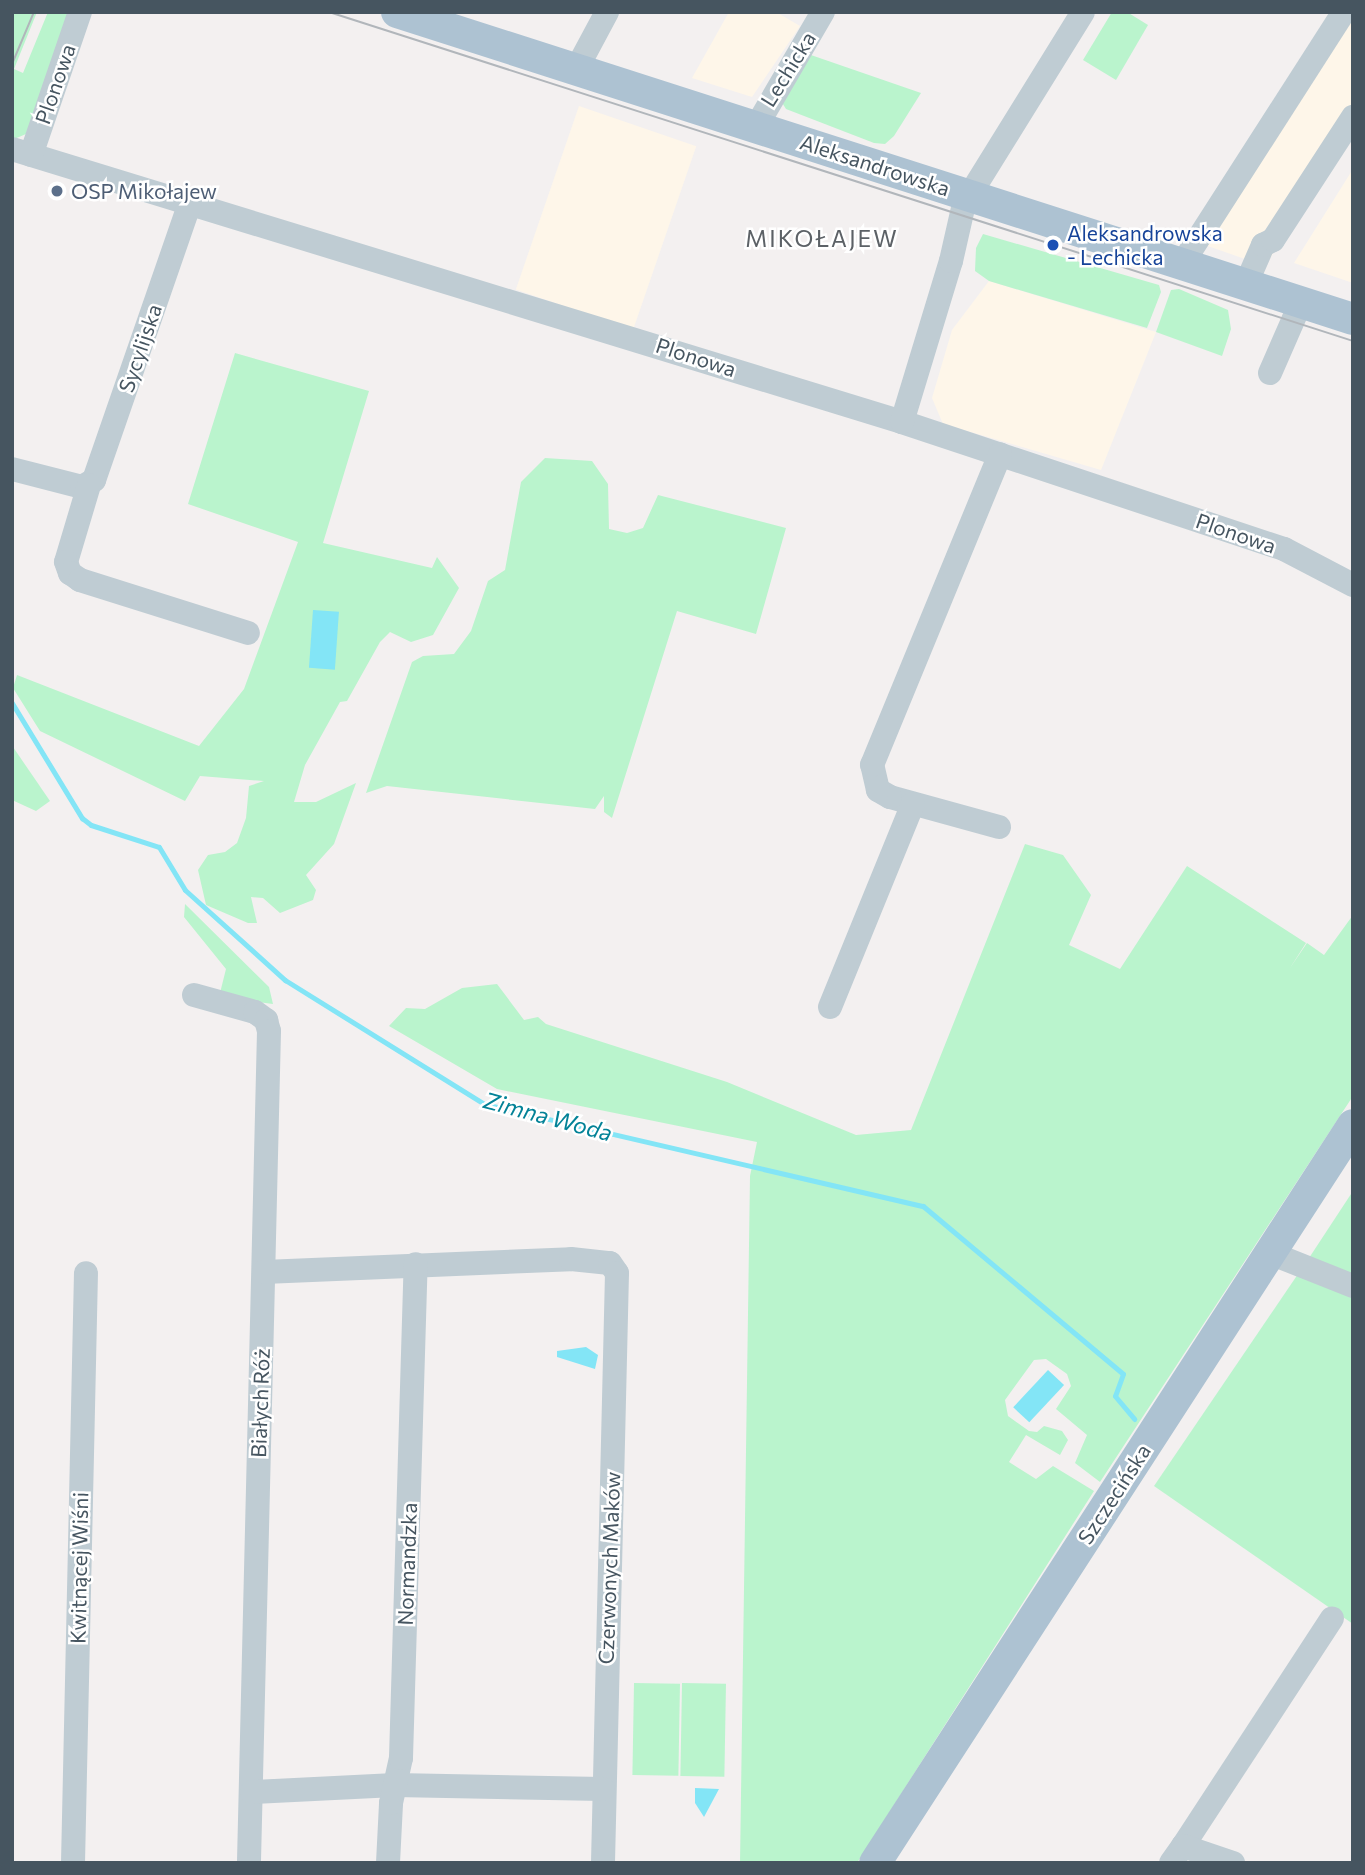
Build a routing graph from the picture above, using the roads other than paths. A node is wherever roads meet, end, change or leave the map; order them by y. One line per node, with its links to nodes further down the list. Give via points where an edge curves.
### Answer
1 (80, 12): 10 (street, Plonowa)
2 (397, 12): 7 (main road, Aleksandrowska)
3 (607, 12): 7 (street)
4 (823, 12): 9 (street, Lechicka)
5 (1083, 12): 11 (street)
6 (1344, 12): 13 (street)
7 (576, 70): 9 (main road, Aleksandrowska)
8 (1353, 117): 14 (street, via 1273,240 1264,245)
9 (755, 127): 11 (main road, Aleksandrowska)
10 (22, 152): 12 (street, Plonowa)
11 (967, 195): 13 (main road, Aleksandrowska); 18 (street)
12 (190, 202): 18 (street, Plonowa); 21 (street, Sycylijska)
13 (1182, 264): 14 (main road, Aleksandrowska)
14 (1246, 284): 15 (main road, Aleksandrowska)
15 (1301, 302): 16 (main road, Aleksandrowska); 17 (street)
16 (1353, 318)
17 (1270, 373)
18 (902, 422): 19 (street, Plonowa)
19 (1000, 454): 22 (street, Plonowa, via 1283,549); 24 (street, via 872,765 878,790)
20 (12, 469): 21 (street)
21 (85, 486): 23 (street, Sycylijska, via 66,562 70,573)
22 (1353, 585)
23 (248, 633)
24 (913, 804): 25 (street); 27 (street)
25 (999, 827)
26 (194, 995): 31 (street, Białych Róż, via 255,1012 266,1020 270,1031)
27 (830, 1007)
28 (1353, 1125): 29 (main road, Szczecińska)
29 (1270, 1253): 33 (street); 43 (main road, Szczecińska)
30 (416, 1264): 31 (street); 35 (street, Normandzka, via 401,1758); 36 (street, Czerwonych Maków, via 597,1260 610,1263 617,1273)
31 (264, 1272): 37 (street, Białych Róż)
32 (86, 1273): 39 (street, Kwitnącej Wiśni)
33 (1353, 1286)
34 (1332, 1618): 38 (street)
35 (395, 1785): 36 (street); 37 (street); 41 (street, Normandzka)
36 (603, 1789): 42 (street, Czerwonych Maków)
37 (252, 1792): 40 (street, Białych Róż)
38 (1177, 1854): 44 (street)
39 (73, 1863)
40 (249, 1863)
41 (388, 1863)
42 (603, 1863)
43 (875, 1863)
44 (1233, 1863)

